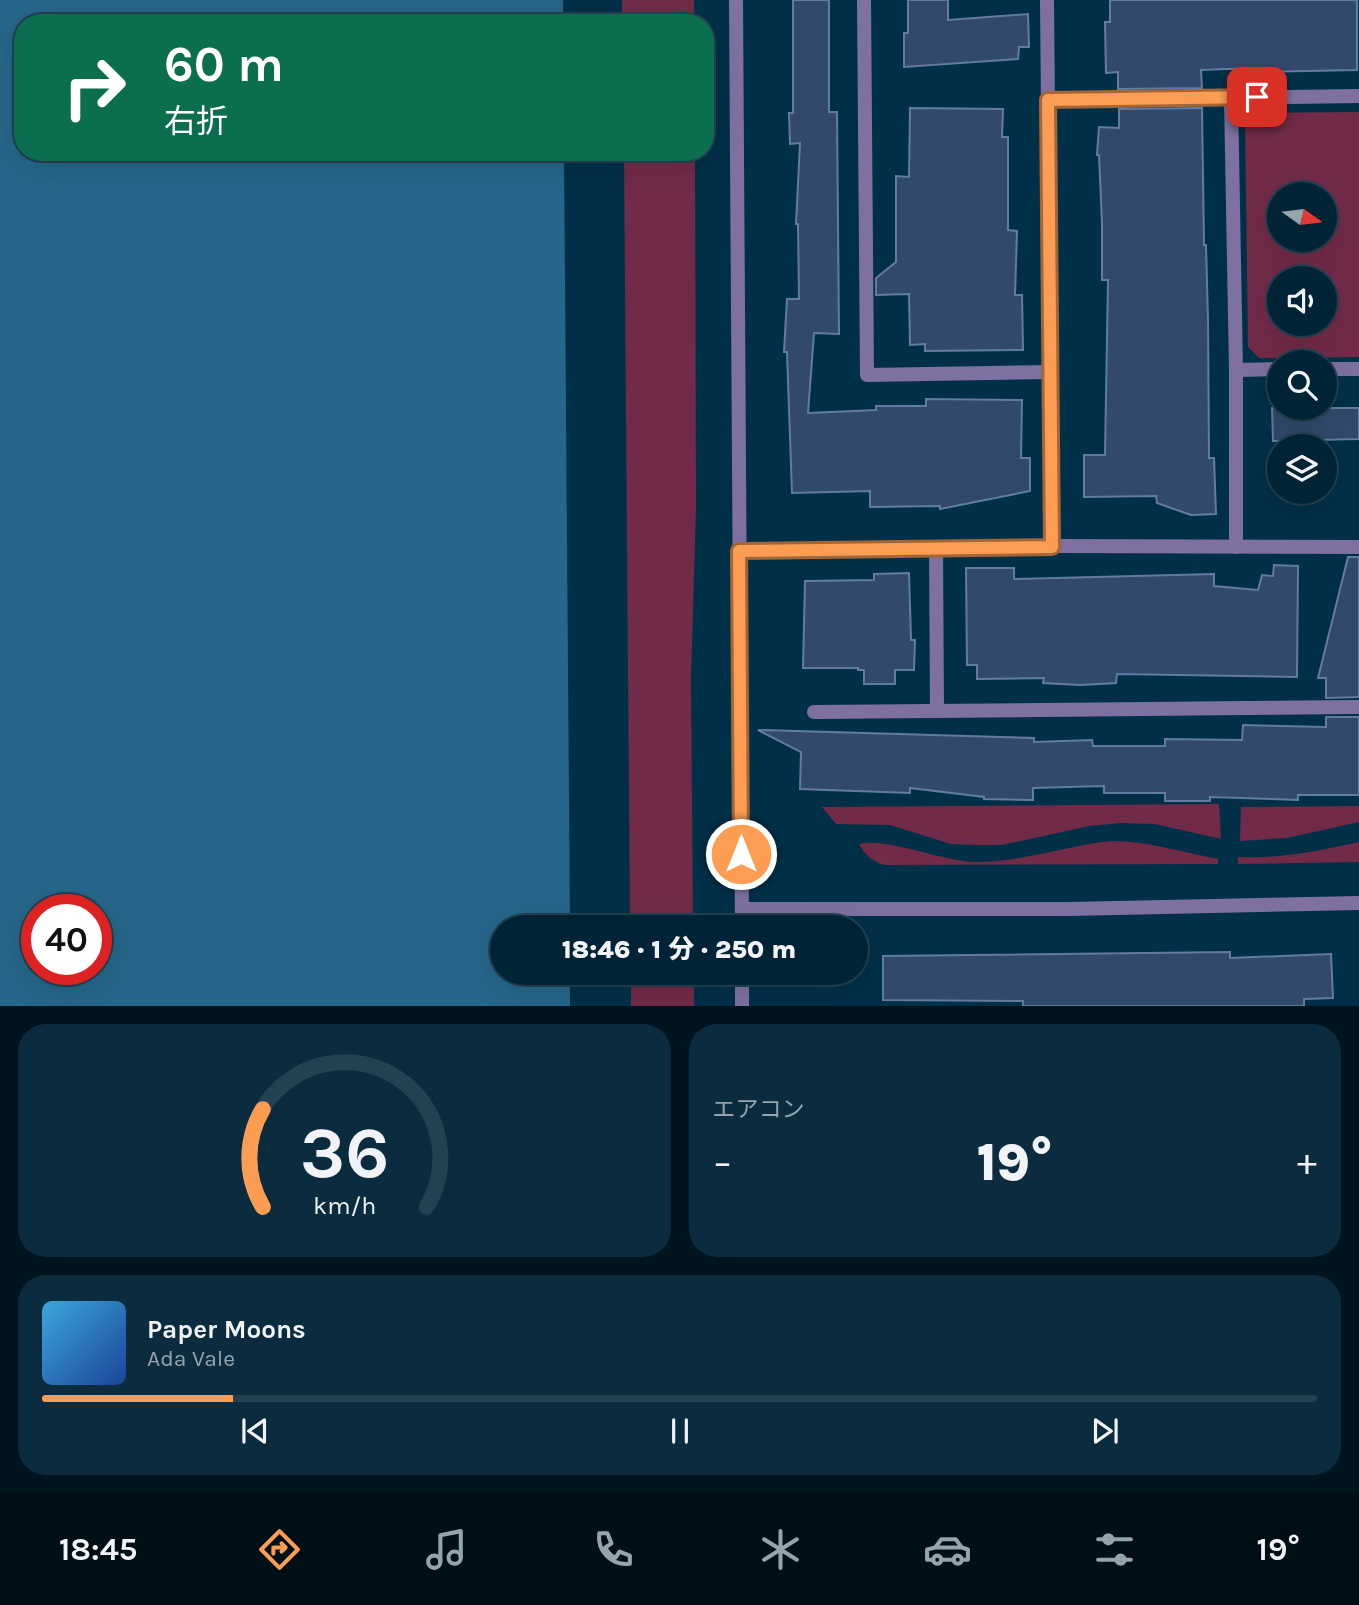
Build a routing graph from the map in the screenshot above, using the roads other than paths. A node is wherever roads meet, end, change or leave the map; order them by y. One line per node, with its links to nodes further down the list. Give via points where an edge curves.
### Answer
1 (736, 0): 16 (street)
2 (864, 0): 11 (street, via 867,375)
3 (1047, 0): 6 (street)
4 (1359, 96): 5 (street)
5 (1231, 97): 6 (street); 10 (street)
6 (1048, 100): 11 (street)
7 (1267, 369): 10 (street)
8 (1337, 369): 9 (street)
9 (1359, 369)
10 (1236, 370): 13 (street)
11 (1050, 372): 12 (street)
12 (1052, 547): 13 (street); 15 (street)
13 (1236, 547): 14 (street)
14 (1359, 547)
15 (936, 550): 16 (street); 18 (street)
16 (739, 551): 21 (street)
17 (1359, 707): 18 (street)
18 (937, 711): 19 (street)
19 (814, 712)
20 (1359, 903): 21 (street)
21 (742, 909): 22 (street)
22 (742, 915)
23 (742, 985): 24 (street)
24 (742, 1006)

